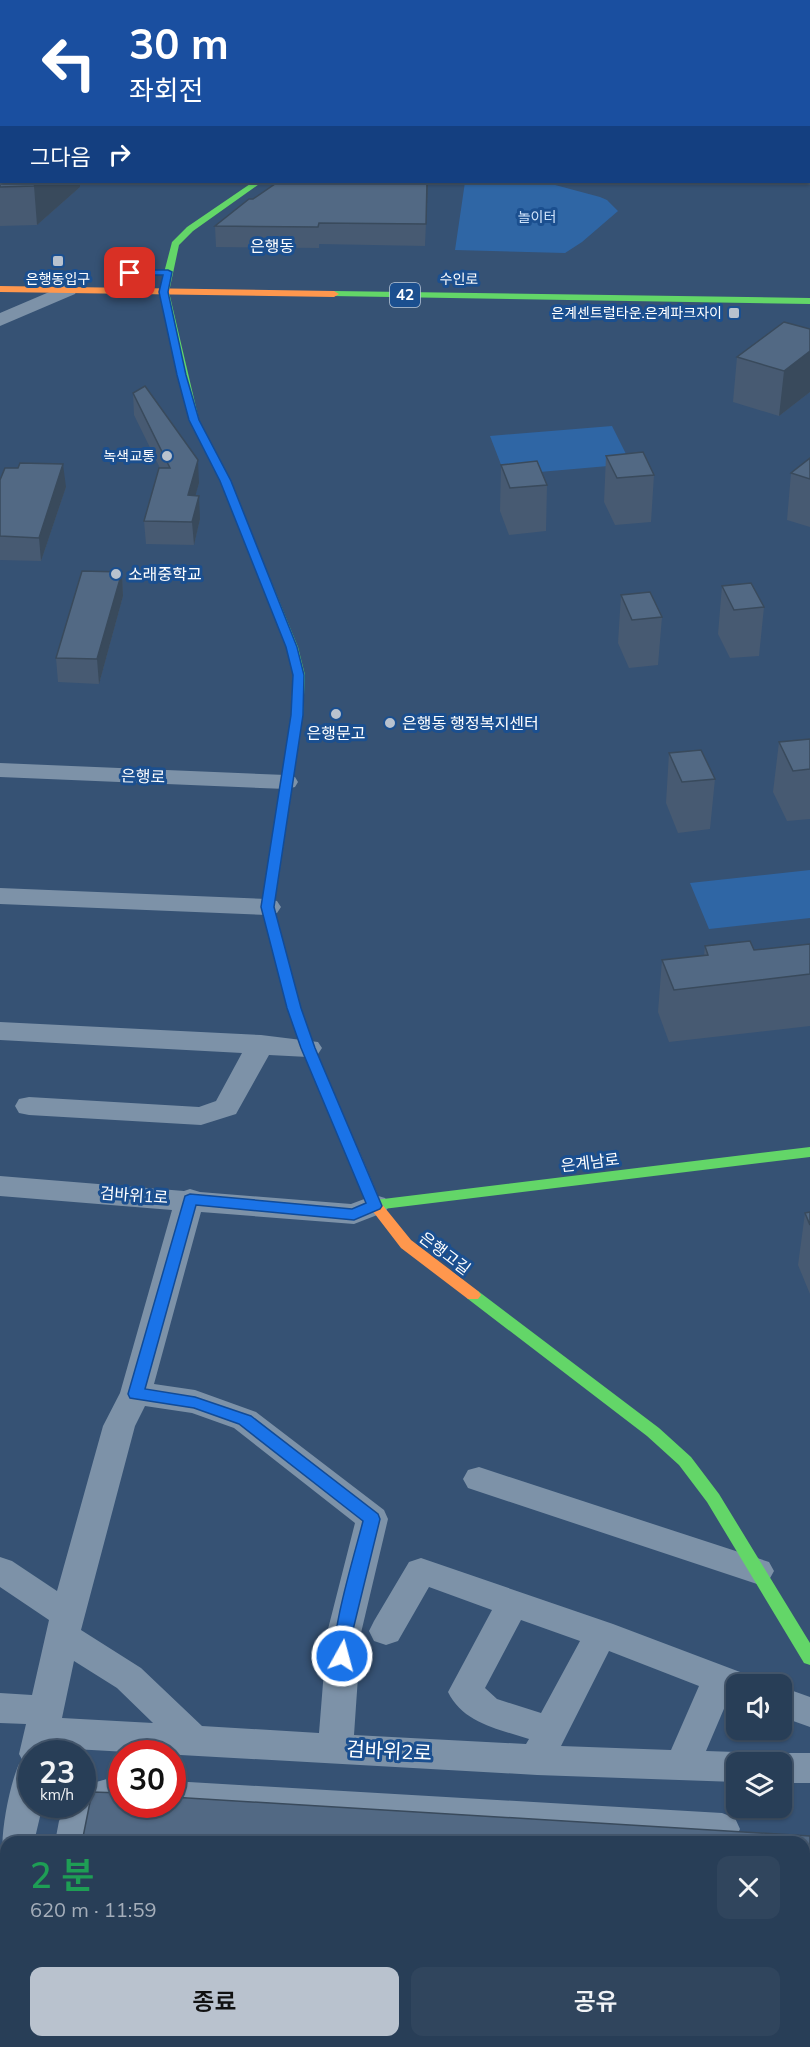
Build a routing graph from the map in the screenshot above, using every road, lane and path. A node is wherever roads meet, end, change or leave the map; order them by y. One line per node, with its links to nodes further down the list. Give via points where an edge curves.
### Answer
1 (257, 183): 4 (street, 은행고길, via 175,244)
2 (0, 289): 3 (street, 수인로 / 42)
3 (68, 290): 4 (street, 수인로 / 42); 6 (street)
4 (164, 292): 5 (street, 수인로 / 42); 8 (street, 은행고길, via 194,420 225,481 292,647 299,675)
5 (810, 301)
6 (0, 320)
7 (0, 770): 8 (street, 은행로)
8 (286, 782): 10 (street, 은행고길)
9 (0, 896): 10 (street)
10 (268, 907): 13 (street, 은행고길)
11 (0, 1030): 12 (street)
12 (261, 1044): 13 (street); 14 (street, via 226,1107 201,1116)
13 (308, 1048): 18 (street, 은행고길)
14 (29, 1106)
15 (810, 1152): 18 (street, 은계남로)
16 (0, 1186): 17 (street, 검바위1로)
17 (190, 1199): 18 (street, 검바위1로, via 354,1214); 19 (street)
18 (375, 1206): 22 (street, 은행고길, via 406,1244 686,1461)
19 (136, 1394): 24 (street, via 119,1426); 36 (street, via 195,1402 245,1420 372,1519 344,1634)
20 (479, 1479): 22 (street)
21 (0, 1570): 24 (street)
22 (757, 1571): 27 (street, 은행고길)
23 (513, 1604): 25 (street, via 421,1571); 26 (street); 35 (street, via 465,1692 485,1710)
24 (66, 1626): 33 (street); 34 (street, via 129,1678)
25 (386, 1631)
26 (601, 1635): 28 (street); 35 (street)
27 (810, 1658)
28 (726, 1681)
29 (726, 1686): 37 (street)
30 (792, 1706): 32 (street)
31 (0, 1708): 33 (street, 검바위2로)
32 (810, 1713)
33 (42, 1732): 34 (street, 검바위2로)
34 (193, 1740): 36 (street, 검바위2로)
35 (543, 1746): 36 (street, 검바위2로); 37 (street, 검바위2로)
36 (335, 1748)
37 (682, 1766): 38 (street, 검바위2로)
38 (726, 1767)
39 (792, 1768): 40 (street)
40 (810, 1768)
41 (108, 1794): 46 (street, via 90,1799 77,1821)
42 (186, 1797): 44 (street)
43 (18, 1812): 45 (street)
44 (722, 1829)
45 (16, 1836)
46 (74, 1836)

